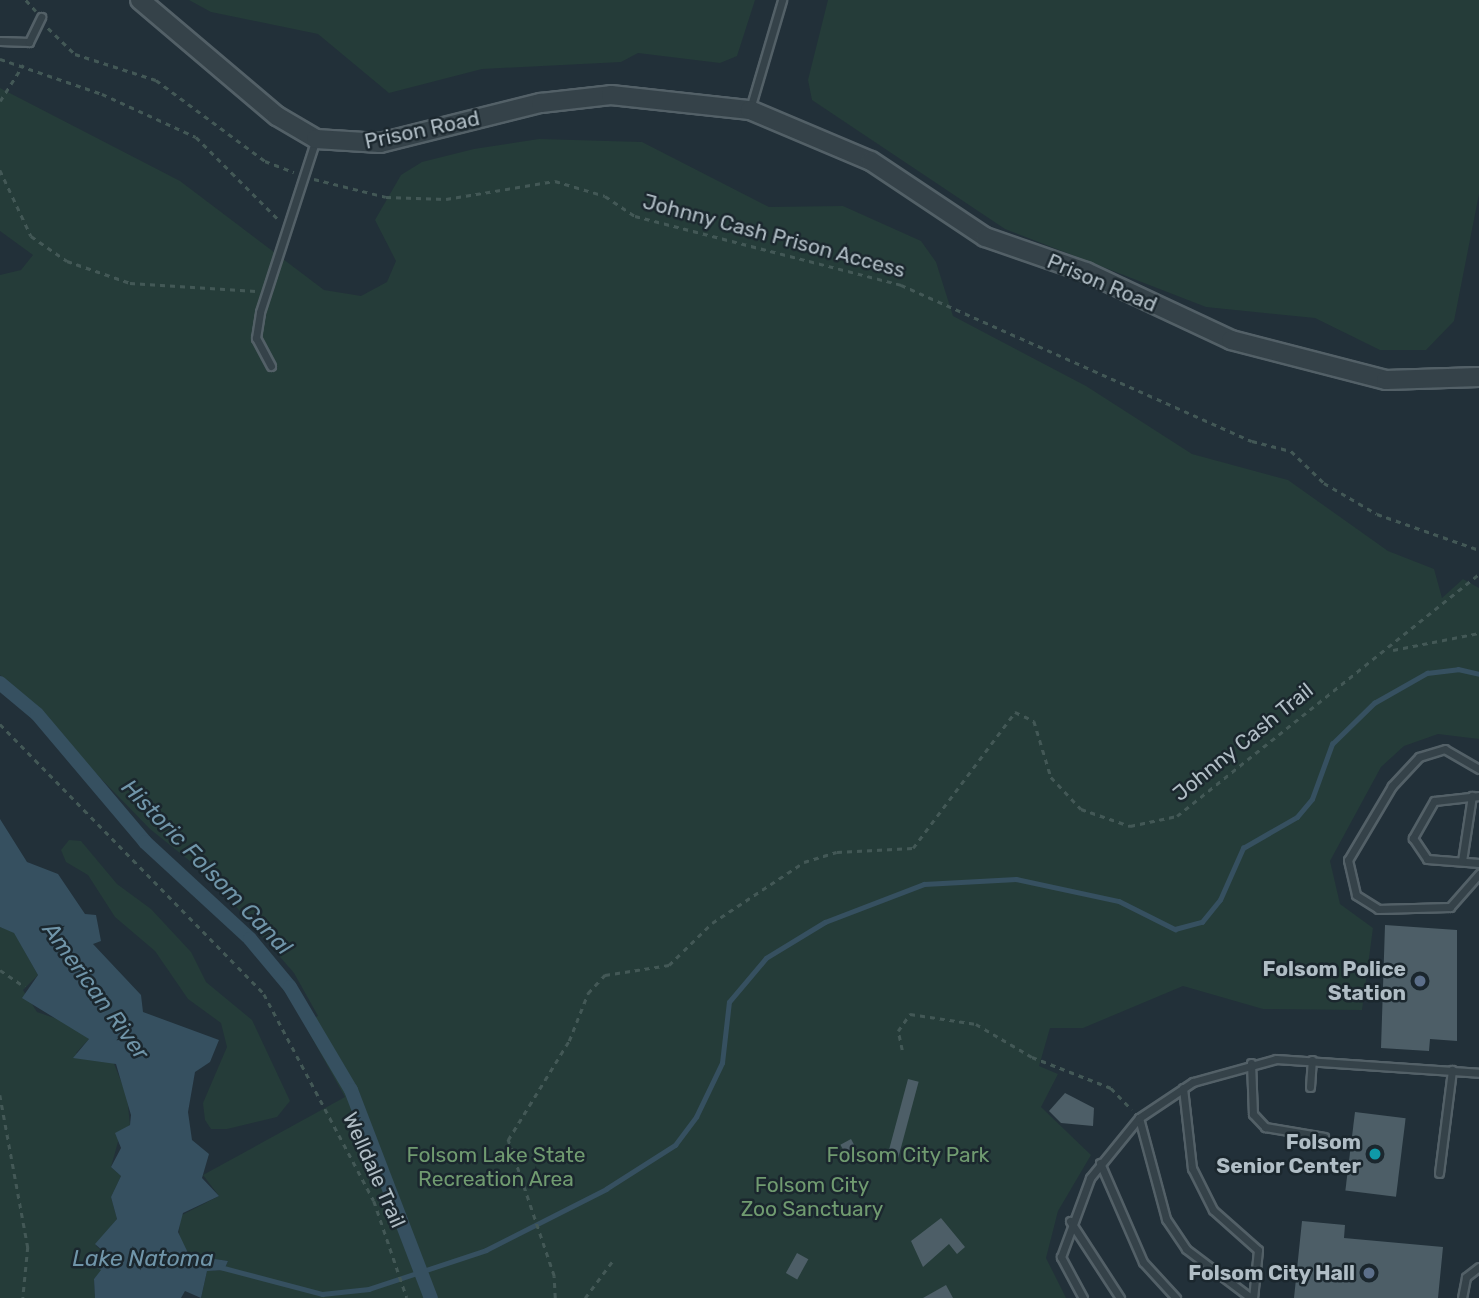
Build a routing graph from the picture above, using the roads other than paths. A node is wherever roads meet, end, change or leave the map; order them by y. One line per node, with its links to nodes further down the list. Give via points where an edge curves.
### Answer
1 (141, 0): 6 (street, Prison Road, via 277,116)
2 (782, 0): 5 (lane)
3 (41, 17): 4 (lane, via 29,43)
4 (0, 41)
5 (750, 110): 6 (street, Prison Road, via 611,95 541,103 380,143); 8 (street, Prison Road, via 871,161 985,237 1086,272 1231,340 1360,377)
6 (316, 139): 7 (lane, via 266,292 256,338)
7 (271, 366)
8 (1479, 377)
9 (1479, 769): 13 (lane, via 1446,749 1419,757 1392,786 1348,860 1356,895 1378,909 1450,907)
10 (1476, 796): 11 (lane); 11 (lane, via 1434,802 1413,838 1427,859)
11 (1462, 862): 12 (lane)
12 (1479, 863)
13 (1479, 874)
14 (1312, 1060): 15 (lane); 16 (lane); 18 (lane)
15 (1251, 1063): 19 (lane); 21 (lane, via 1254,1114 1265,1127)
16 (1452, 1070): 17 (lane); 23 (lane)
17 (1479, 1073)
18 (1310, 1087)
19 (1183, 1088): 20 (lane); 29 (lane, via 1192,1168 1213,1210 1258,1250)
20 (1139, 1118): 22 (lane); 29 (lane, via 1166,1219 1186,1249)
21 (1324, 1137)
22 (1100, 1163): 24 (lane); 28 (lane, via 1125,1231)
23 (1439, 1173)
24 (1070, 1221): 26 (lane, via 1061,1257); 27 (lane)
25 (1479, 1268): 30 (lane, via 1466,1277)
26 (1083, 1298)
27 (1120, 1298)
28 (1176, 1298)
29 (1252, 1298)
30 (1462, 1298)

